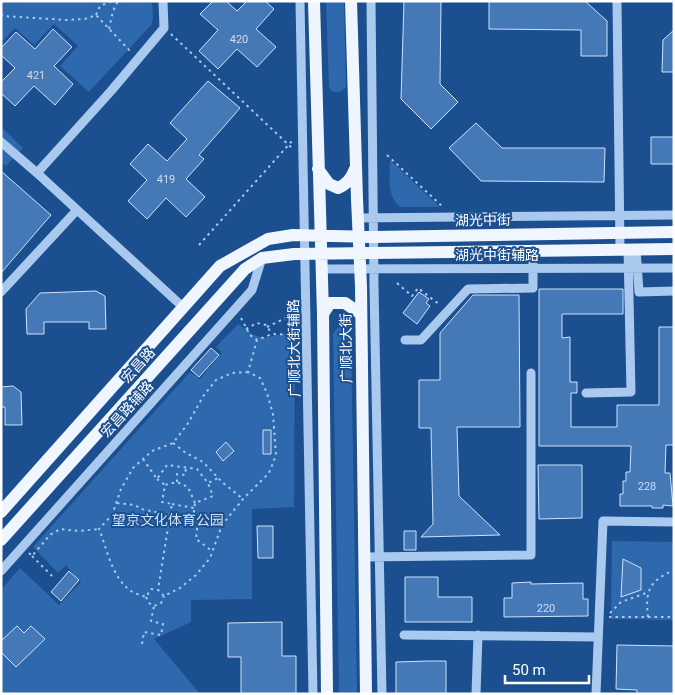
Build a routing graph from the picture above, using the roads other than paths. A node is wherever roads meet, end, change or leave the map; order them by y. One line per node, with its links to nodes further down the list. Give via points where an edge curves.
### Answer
1 (164, 1): 10 (street, via 164,28)
2 (300, 1): 18 (street, 广顺北大街辅路)
3 (314, 1): 9 (main road, 广顺北大街)
4 (351, 1): 8 (main road, 广顺北大街)
5 (371, 1): 15 (street)
6 (618, 1): 13 (street)
7 (1, 142): 10 (street)
8 (356, 167): 9 (main road, via 351,179 338,188 329,184); 14 (main road, 广顺北大街)
9 (318, 169): 19 (main road, 广顺北大街)
10 (37, 174): 11 (street)
11 (77, 210): 37 (street); 38 (street)
12 (674, 215): 13 (street)
13 (619, 216): 15 (street); 16 (street)
14 (358, 218): 15 (street); 20 (main road, 广顺北大街)
15 (373, 218): 21 (street)
16 (619, 232): 17 (main road, 湖光中街); 21 (main road, 湖光中街); 22 (street)
17 (674, 232)
18 (299, 235): 19 (main road, 湖光中街); 26 (street, 广顺北大街辅路); 38 (main road, 宏昌路, via 268,239 220,266)
19 (319, 235): 20 (main road, 湖光中街); 27 (main road, 广顺北大街)
20 (359, 237): 21 (main road, 湖光中街); 25 (main road, 广顺北大街)
21 (374, 237): 28 (street)
22 (628, 249): 23 (main road); 24 (main road); 31 (street)
23 (674, 249)
24 (532, 251): 28 (main road); 30 (street)
25 (360, 253): 27 (main road); 28 (main road); 34 (main road, 广顺北大街)
26 (306, 254): 27 (main road, 宏昌路); 29 (main road, 宏昌路); 53 (street, 广顺北大街辅路)
27 (320, 254): 33 (main road, 广顺北大街)
28 (374, 254): 35 (street)
29 (262, 258): 46 (main road, 宏昌路, via 245,269); 49 (street, 宏昌路辅路, via 252,290)
30 (532, 268): 31 (street, 湖光中街辅路); 35 (street, 湖光中街辅路); 41 (street, via 533,288 468,289 421,340)
31 (634, 268): 32 (street, 湖光中街辅路); 36 (street, via 639,292); 43 (street, via 631,392)
32 (674, 268)
33 (321, 269): 34 (street, 湖光中街辅路); 39 (main road, 广顺北大街)
34 (361, 269): 35 (street, 湖光中街辅路); 40 (main road, 广顺北大街)
35 (374, 269): 48 (street)
36 (674, 291)
37 (1, 292)
38 (184, 308): 44 (main road, 宏昌路)
39 (322, 314): 40 (main road, via 330,303 345,303); 54 (main road, 广顺北大街)
40 (361, 314): 47 (main road, 广顺北大街)
41 (405, 340)
42 (531, 373): 48 (street, via 531,555)
43 (586, 393)
44 (1, 512)
45 (674, 522): 52 (street, via 603,521)
46 (1, 540)
47 (364, 556): 48 (street); 55 (main road, 广顺北大街)
48 (380, 557): 56 (street)
49 (1, 572)
50 (404, 635): 51 (street)
51 (478, 635): 52 (street); 57 (street)
52 (598, 637): 58 (street)
53 (313, 694)
54 (328, 694)
55 (366, 694)
56 (382, 694)
57 (476, 694)
58 (596, 694)

